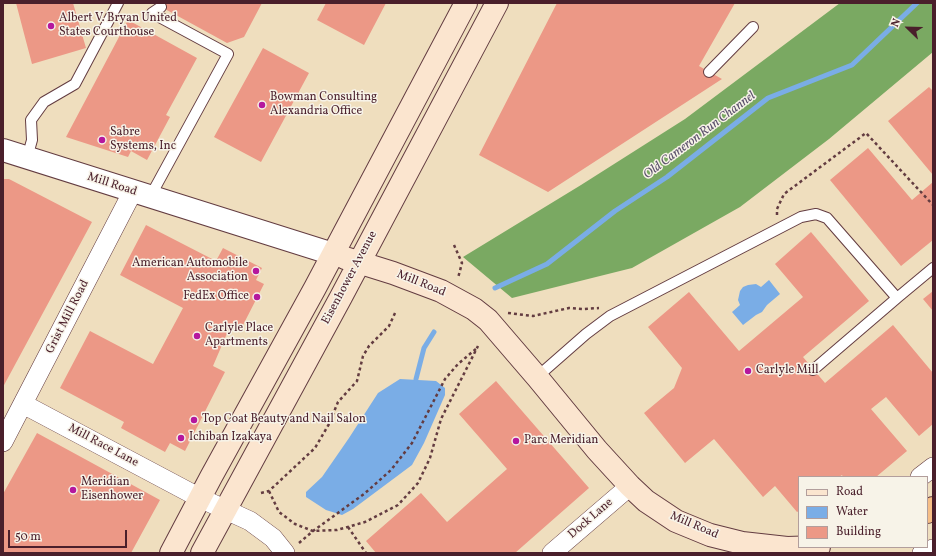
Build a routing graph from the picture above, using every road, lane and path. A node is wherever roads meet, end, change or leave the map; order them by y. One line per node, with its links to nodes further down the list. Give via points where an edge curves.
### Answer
1 (118, 3): 8 (lane, via 75,84 44,102 31,120 32,140)
2 (466, 3): 13 (main road)
3 (497, 3): 14 (main road, Eisenhower Avenue)
4 (161, 7): 9 (lane, via 152,13 228,54)
5 (753, 27): 6 (lane)
6 (709, 72)
7 (3, 150): 8 (street, Mill Road)
8 (27, 158): 9 (street, Mill Road)
9 (142, 194): 13 (street, Mill Road); 23 (street, Grist Mill Road)
10 (933, 205): 11 (path, via 866,133 784,194 777,209)
11 (776, 219)
12 (454, 245): 16 (path, via 462,263)
13 (333, 254): 14 (main road, Mill Road); 30 (main road)
14 (359, 262): 22 (main road, Mill Road, via 441,291 474,309 488,320); 31 (main road, Eisenhower Avenue)
15 (933, 268): 17 (lane)
16 (457, 279)
17 (897, 298): 21 (lane); 22 (lane, via 827,218 816,214 801,217 610,316)
18 (604, 308): 20 (path, via 569,308 533,316)
19 (396, 311): 28 (path, via 389,326 364,356 357,382 338,402 315,448)
20 (503, 312)
21 (813, 370)
22 (537, 377): 27 (main road, Mill Road)
23 (23, 404): 24 (street, Grist Mill Road); 30 (street, Mill Race Lane)
24 (3, 442)
25 (933, 467): 26 (street)
26 (921, 476)
27 (630, 486): 36 (main road, Mill Road, via 646,501 676,521); 42 (street, Dock Lane)
28 (269, 491): 29 (path); 33 (path, via 279,512 295,524)
29 (261, 493)
30 (200, 498): 31 (street, Mill Race Lane); 39 (main road)
31 (225, 509): 35 (street, Mill Race Lane, via 250,521); 40 (main road, Eisenhower Avenue)
32 (348, 527): 33 (path); 33 (path, via 365,522 398,505 418,483 430,458 441,419 478,346 445,379 412,443 391,470 364,494); 41 (path)
33 (313, 531): 35 (path)
34 (798, 537): 36 (street, Mill Road)
35 (292, 548)
36 (752, 548): 37 (main road, Mill Road); 43 (street, Mill Road)
37 (798, 548)
38 (933, 549): 44 (street)
39 (171, 553)
40 (202, 553)
41 (366, 553)
42 (552, 553)
43 (778, 553)
44 (922, 553)

